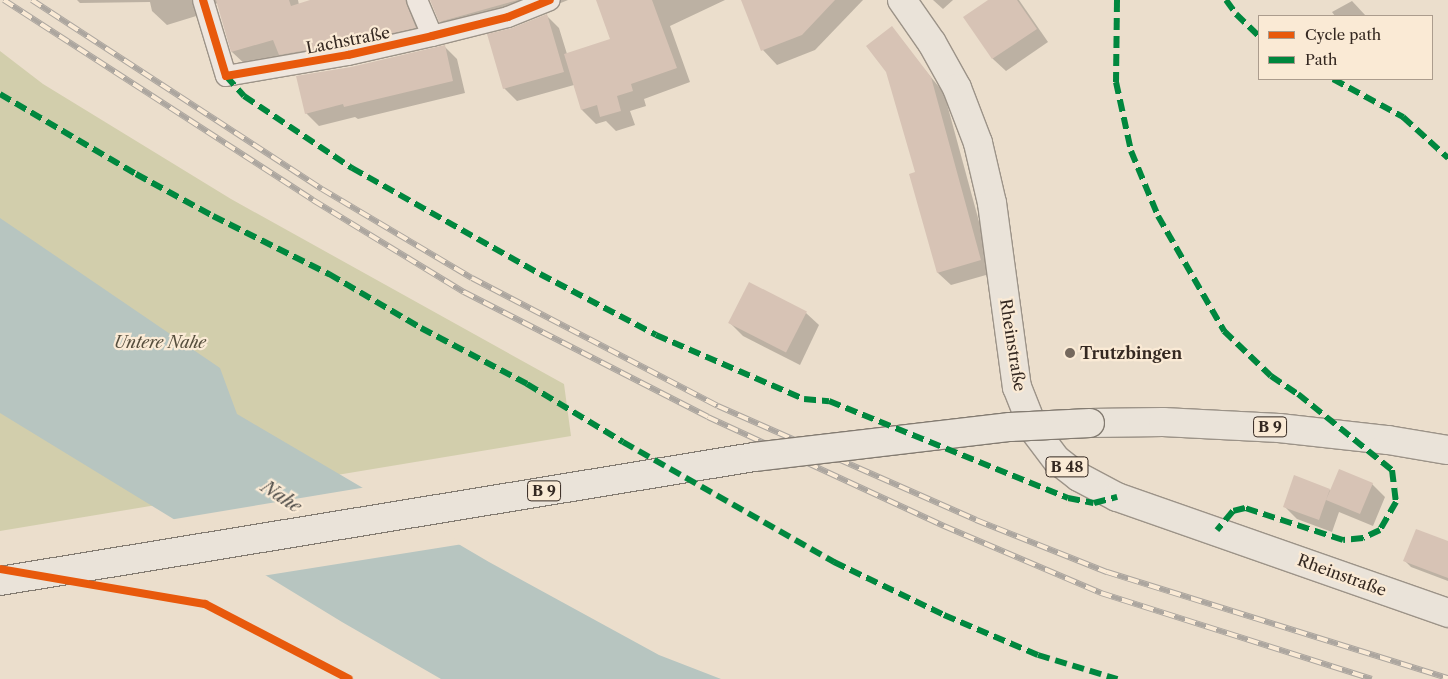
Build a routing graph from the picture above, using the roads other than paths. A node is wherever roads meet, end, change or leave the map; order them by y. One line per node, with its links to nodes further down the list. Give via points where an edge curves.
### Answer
1 (203, 0): 5 (street, Lachstraße, via 226,76 348,55)
2 (418, 0): 5 (street)
3 (550, 0): 5 (street, Lachstraße, via 508,17)
4 (902, 0): 8 (main road, Rheinstraße / B 48, via 932,43 957,88 978,143 992,203 1017,387 1034,430 1057,460 1079,477 1117,497)
5 (432, 36)
6 (1448, 450): 7 (main road, B 9, bridge, via 1279,428 1163,422 1010,427 754,457)
7 (0, 581)
8 (1448, 613)

